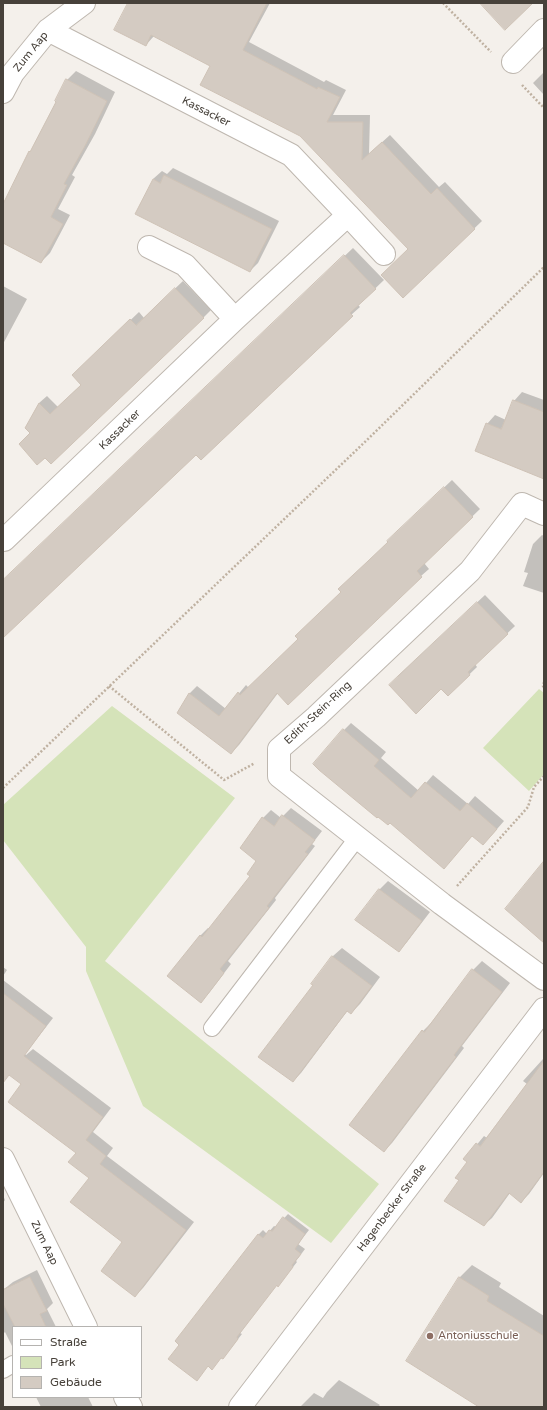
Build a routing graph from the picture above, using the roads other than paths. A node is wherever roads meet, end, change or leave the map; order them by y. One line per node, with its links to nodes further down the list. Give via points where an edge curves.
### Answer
1 (84, 3): 2 (street, Zum Aap)
2 (48, 30): 5 (street, Zum Aap, via 13,73); 6 (street, Kassacker, via 291,155)
3 (544, 30): 4 (street)
4 (513, 62)
5 (3, 92)
6 (348, 215): 8 (street, Kassacker); 9 (street, Kassacker)
7 (149, 247): 9 (street, via 186,265)
8 (384, 254)
9 (235, 319): 11 (street, Kassacker)
10 (544, 514): 12 (street, Edith-Stein-Ring, via 522,504 470,571 279,749 279,776)
11 (3, 540)
12 (358, 837): 13 (street, Edith-Stein-Ring, via 442,904); 15 (lane)
13 (544, 979)
14 (544, 1009): 22 (street, Hagenbecker Straße)
15 (212, 1028)
16 (3, 1158): 17 (street, Zum Aap)
17 (82, 1326)
18 (12, 1365): 19 (lane)
19 (3, 1370)
20 (126, 1398): 21 (street)
21 (131, 1407)
22 (240, 1407)

